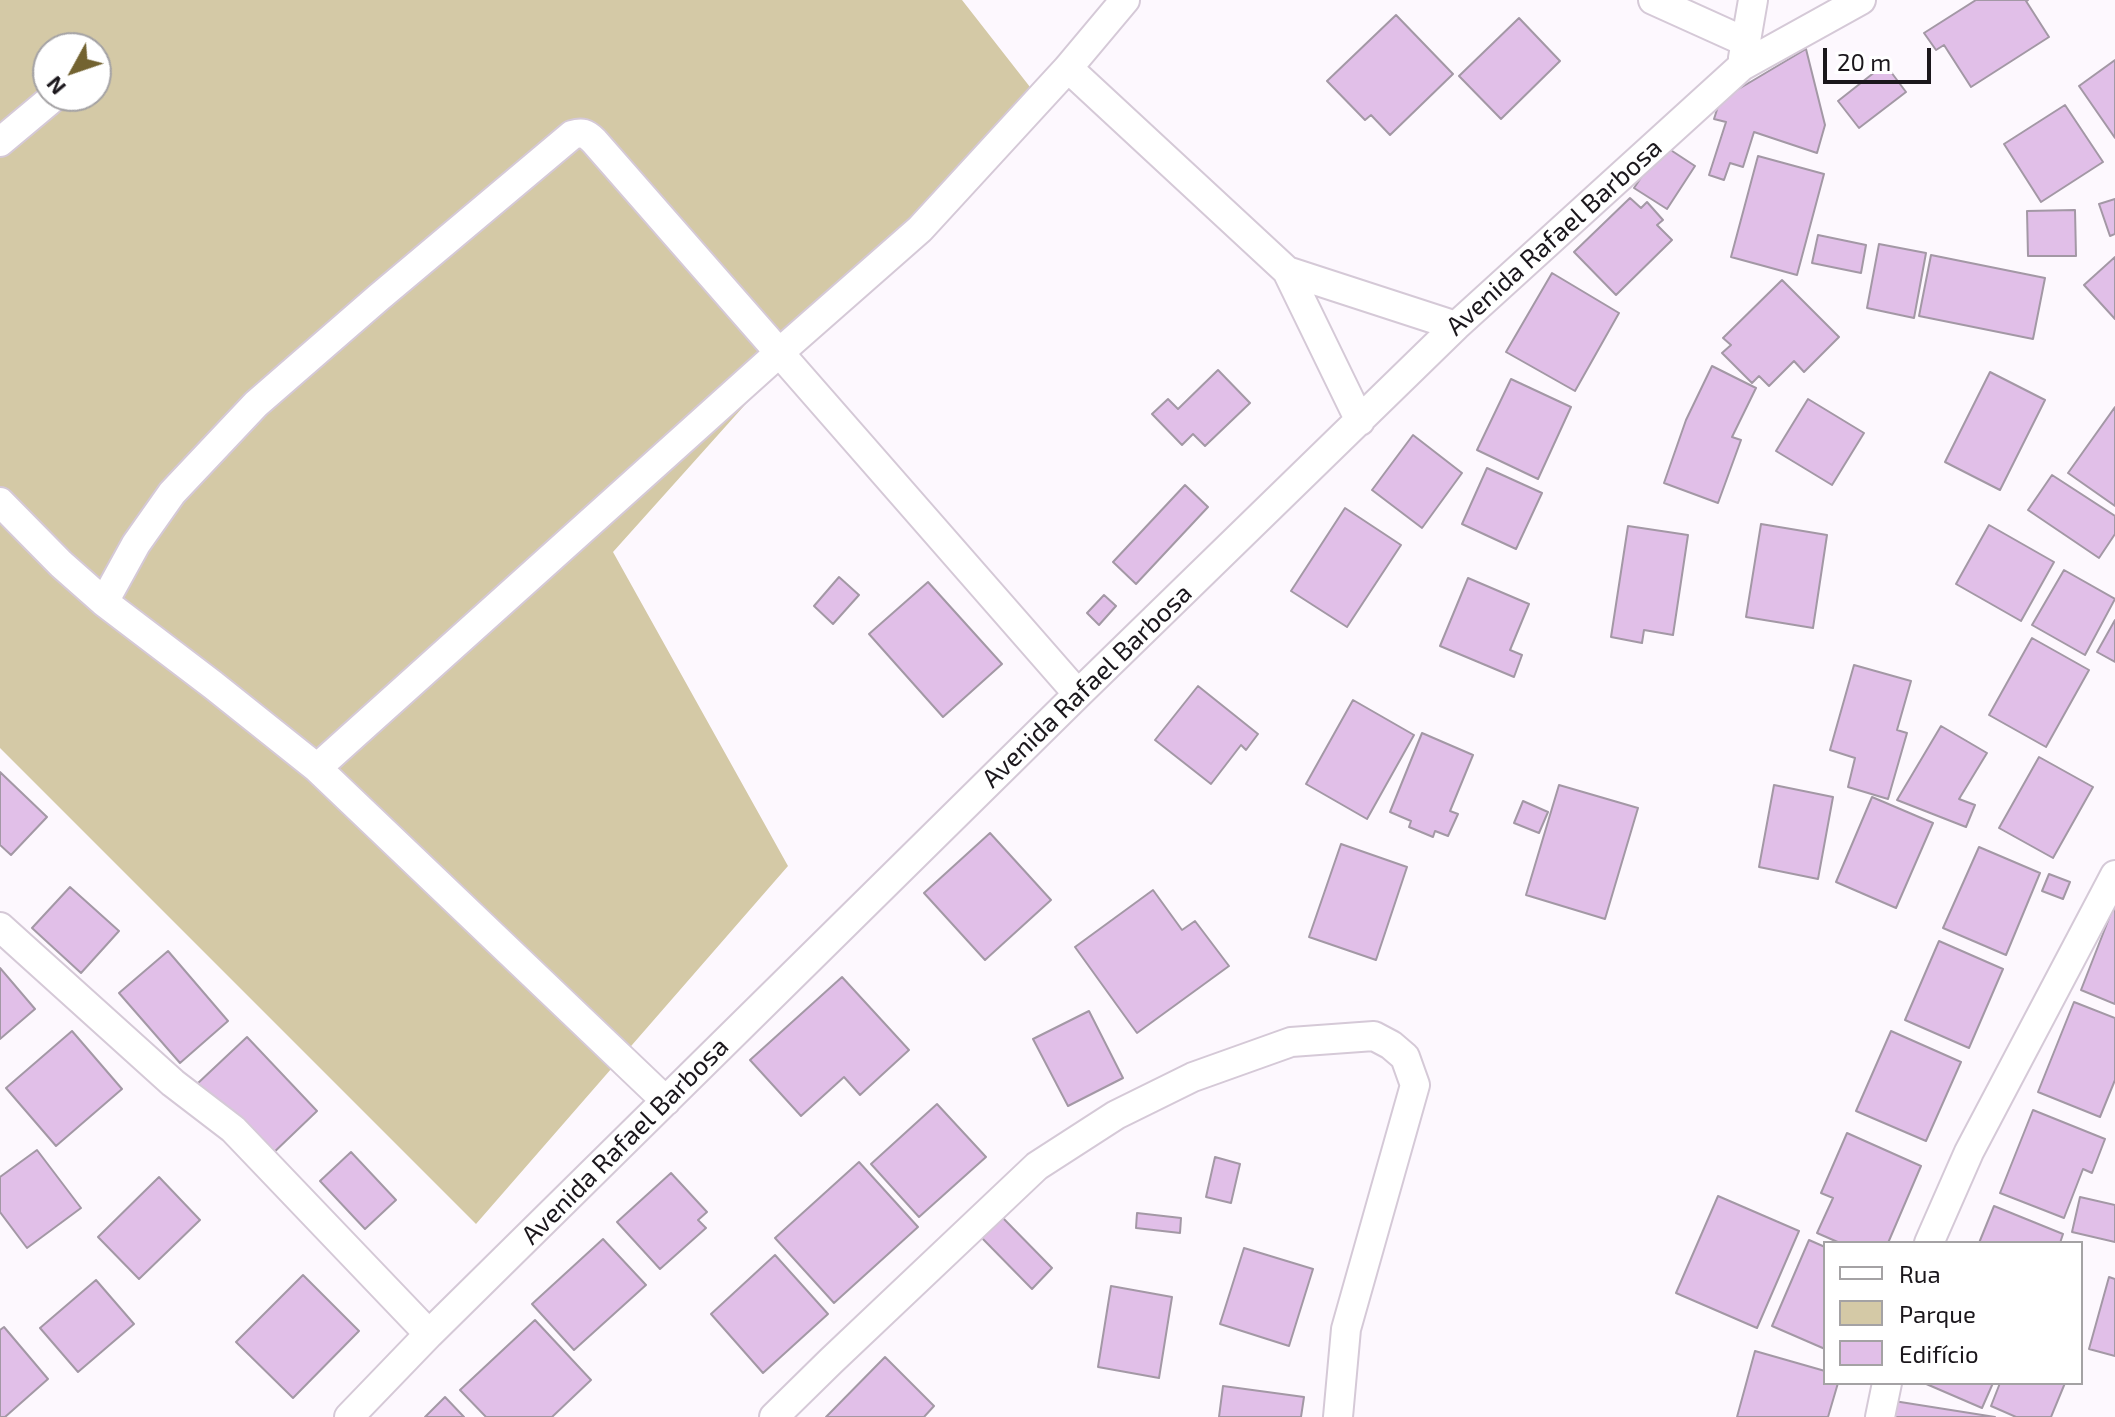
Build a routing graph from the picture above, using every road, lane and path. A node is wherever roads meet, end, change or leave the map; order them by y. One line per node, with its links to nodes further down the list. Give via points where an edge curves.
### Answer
1 (1125, 0): 6 (street)
2 (1653, 0): 5 (street)
3 (1753, 0): 5 (street)
4 (1861, 0): 5 (street, Avenida Rafael Barbosa)
5 (1744, 54): 10 (street, Avenida Rafael Barbosa)
6 (1068, 68): 9 (street); 11 (street, via 920,229)
7 (36, 112): 8 (street)
8 (0, 142)
9 (1287, 271): 10 (street); 12 (street)
10 (1456, 326): 12 (street, Avenida Rafael Barbosa)
11 (780, 352): 14 (street, via 594,141 581,132 572,135 256,404 172,493); 15 (street); 16 (street)
12 (1360, 421): 15 (street, Avenida Rafael Barbosa)
13 (0, 502): 14 (street)
14 (104, 602): 16 (street)
15 (1078, 694): 19 (street, Avenida Rafael Barbosa)
16 (317, 768): 19 (street)
17 (2115, 875): 20 (street, via 1969,1152)
18 (0, 927): 21 (street, via 173,1083 233,1129)
19 (666, 1101): 21 (street, Avenida Rafael Barbosa)
20 (1930, 1241)
21 (429, 1334): 23 (street, Avenida Rafael Barbosa)
22 (1887, 1385): 26 (street)
23 (349, 1417)
24 (774, 1417): 25 (street, via 1037,1166 1116,1115 1193,1077 1291,1042 1374,1036 1405,1057 1415,1085 1346,1329)
25 (1338, 1417)
26 (1880, 1417)

